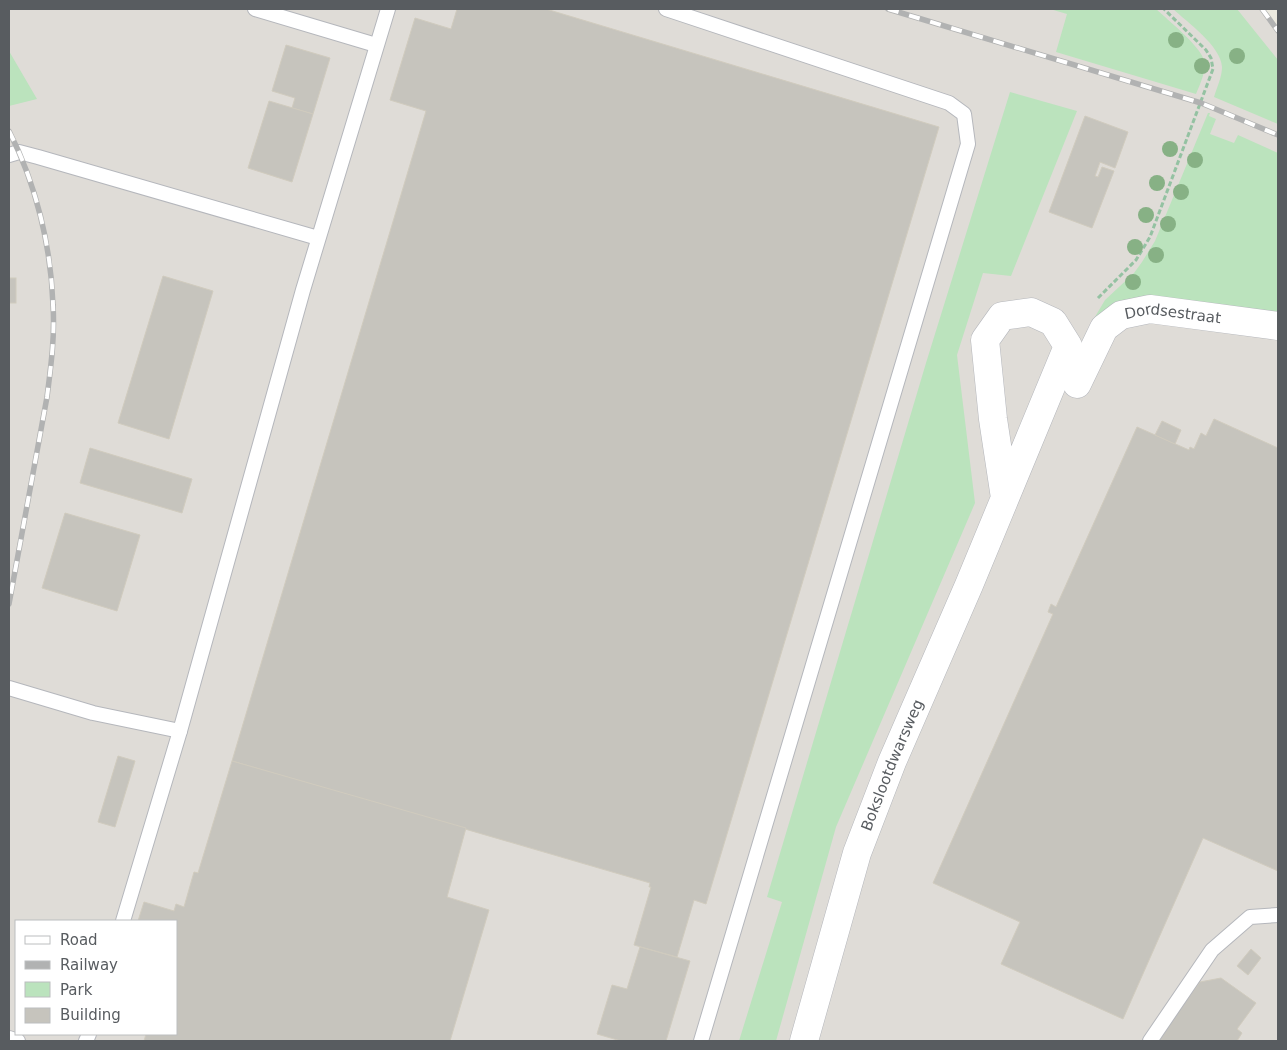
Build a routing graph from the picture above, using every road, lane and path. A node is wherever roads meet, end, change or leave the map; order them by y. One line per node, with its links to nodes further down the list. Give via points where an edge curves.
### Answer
1 (255, 9): 5 (lane)
2 (388, 9): 5 (lane)
3 (666, 9): 18 (lane, via 948,103 964,114 968,144)
4 (1164, 9): 8 (path, via 1206,50 1213,69 1150,237 1136,260)
5 (376, 45): 7 (lane)
6 (9, 155): 7 (lane, via 19,152 38,157)
7 (318, 238): 13 (lane)
8 (1094, 302)
9 (1278, 326): 10 (street, Dordsestraat, via 1150,309 1120,315 1104,328)
10 (1077, 384)
11 (1005, 498): 11 (street, Bokslootdwarsweg, via 1068,346 1053,322 1031,312 1002,316 985,340); 19 (street, Bokslootdwarsweg, via 892,762 857,853)
12 (9, 688): 13 (lane, via 93,713)
13 (180, 731): 15 (lane)
14 (1278, 915): 20 (lane, via 1250,918 1212,950)
15 (123, 920)
16 (9, 1038): 17 (lane)
17 (18, 1041)
18 (701, 1041)
19 (804, 1041)
20 (1150, 1041)

